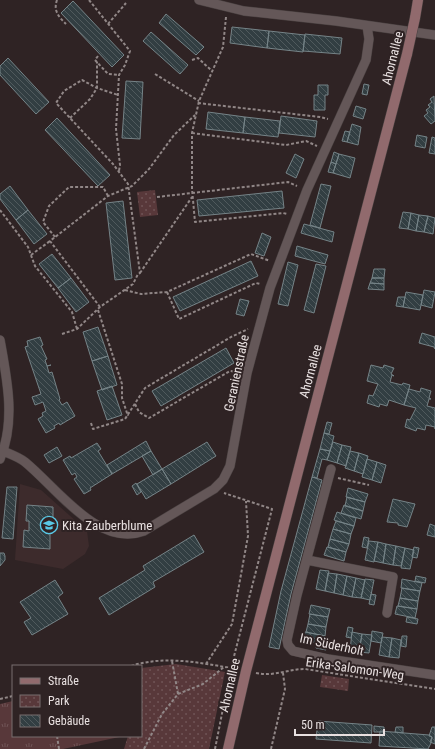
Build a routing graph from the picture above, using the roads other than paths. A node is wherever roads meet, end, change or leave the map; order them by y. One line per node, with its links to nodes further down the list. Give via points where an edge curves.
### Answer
1 (199, 0): 3 (street, via 226,8)
2 (418, 0): 11 (main road, Ahornallee, bridge, via 407,54 246,671)
3 (367, 26): 4 (street); 6 (street, Geranienstraße, via 369,39 366,60 307,190 270,288 247,373 230,466 223,480 214,489 144,530 131,534 101,528 24,461)
4 (435, 35)
5 (0, 340): 6 (street, via 9,411 7,439)
6 (2, 455)
7 (330, 472): 8 (street, Im Süderholt)
8 (307, 560): 9 (street, via 393,578); 10 (street, Im Süderholt, via 287,640 290,648 328,659)
9 (387, 613)
10 (435, 675)
11 (228, 749)

